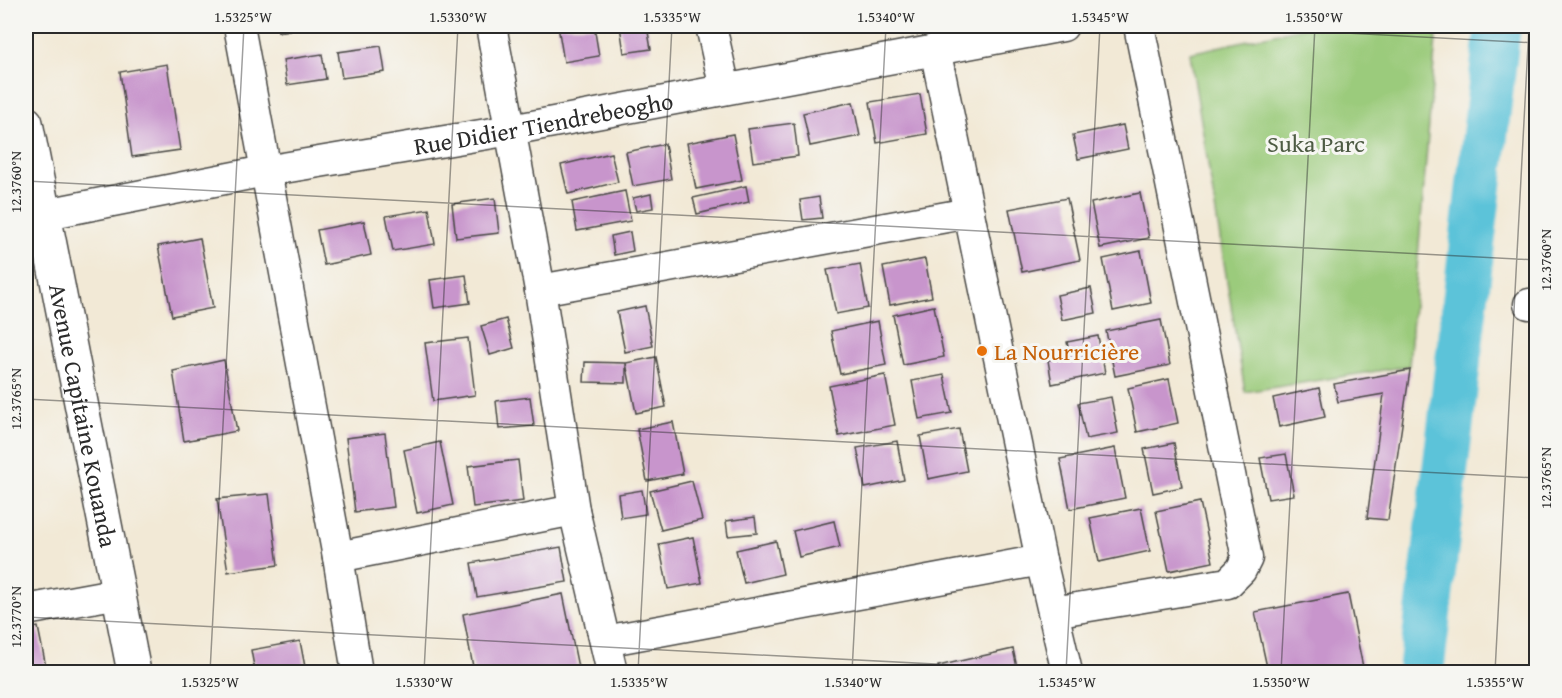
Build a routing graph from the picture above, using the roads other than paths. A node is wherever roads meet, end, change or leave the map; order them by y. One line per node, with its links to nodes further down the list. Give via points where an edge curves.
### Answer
1 (239, 26): 10 (street)
2 (491, 26): 9 (street)
3 (711, 26): 7 (street)
4 (1063, 26): 6 (street, Rue Didier Tiendrebeogho)
5 (1139, 26): 19 (street, via 1247,558 1227,583)
6 (935, 49): 7 (street, Rue Didier Tiendrebeogho); 11 (street)
7 (725, 89): 9 (street, Rue Didier Tiendrebeogho)
8 (26, 123): 12 (street, Avenue Capitaine Kouanda)
9 (511, 130): 10 (street, Rue Didier Tiendrebeogho); 13 (street)
10 (265, 171): 12 (street, Rue Didier Tiendrebeogho); 15 (street)
11 (969, 213): 13 (street); 16 (street)
12 (34, 216): 17 (street, Avenue Capitaine Kouanda)
13 (540, 290): 14 (street)
14 (574, 510): 15 (street); 20 (street)
15 (338, 556): 22 (street)
16 (1041, 560): 19 (street); 20 (street)
17 (119, 592): 18 (street); 21 (street, Avenue Capitaine Kouanda)
18 (26, 610)
19 (1053, 612): 24 (street)
20 (605, 641): 23 (street)
21 (134, 672)
22 (357, 672)
23 (612, 672)
24 (1067, 672)

